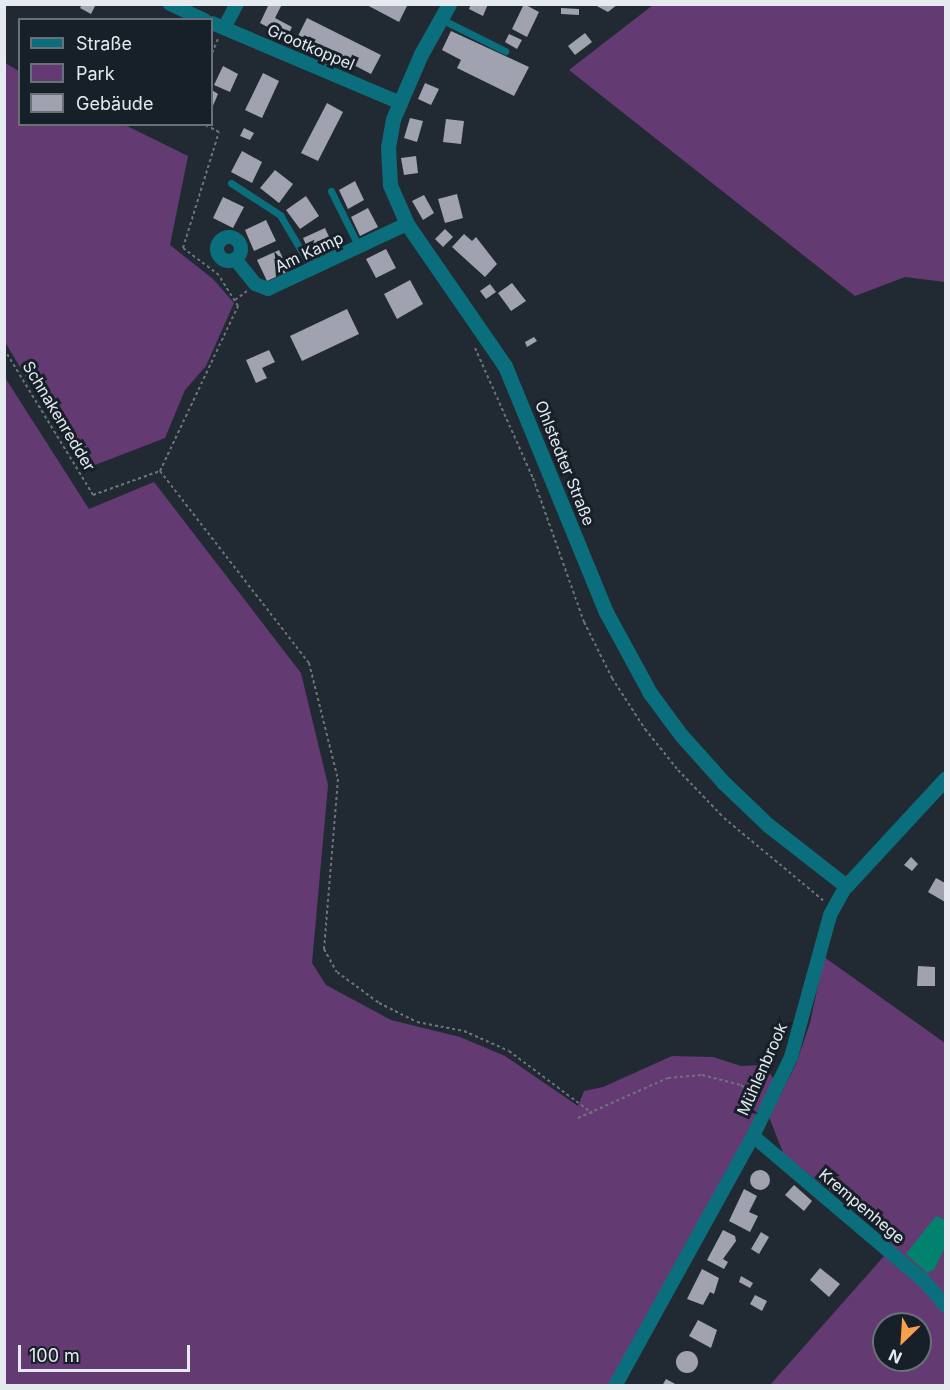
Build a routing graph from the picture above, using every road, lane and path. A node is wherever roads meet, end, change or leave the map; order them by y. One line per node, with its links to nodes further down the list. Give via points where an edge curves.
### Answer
1 (170, 4): 4 (street)
2 (237, 4): 6 (street)
3 (449, 4): 5 (street, Ohlstedter Straße)
4 (200, 18)
5 (441, 19): 8 (lane); 9 (street, Ohlstedter Straße)
6 (218, 25): 7 (path); 9 (street, Grootkoppel)
7 (213, 48)
8 (505, 51)
9 (398, 102): 13 (street, Ohlstedter Straße, via 390,128 387,170 395,201)
10 (208, 126): 18 (path, via 219,132 183,248 219,275 238,306)
11 (231, 183): 16 (lane, via 280,214)
12 (331, 191): 14 (lane)
13 (407, 224): 14 (street, Am Kamp); 20 (street, Ohlstedter Straße, via 505,366 606,612 651,693 681,735 724,783 768,825)
14 (359, 247): 16 (street, Am Kamp)
15 (234, 259): 16 (street, Am Kamp, via 262,289)
16 (312, 270)
17 (4, 349): 18 (path, Schnakenredder, via 93,495)
18 (160, 471): 22 (path, via 309,663 338,779 324,949 337,972 379,1003 417,1022 464,1031 509,1051)
19 (945, 778): 20 (street, Mühlenbrook)
20 (846, 886): 21 (street, Mühlenbrook, via 833,905 824,932 797,1041)
21 (766, 1106): 22 (path, via 741,1085 702,1075 668,1078); 24 (street, Mühlenbrook)
22 (592, 1113): 23 (path)
23 (578, 1118)
24 (753, 1136): 25 (street, Krempenhege, via 917,1275); 26 (street, Mühlenbrook)
25 (945, 1306)
26 (615, 1386)

